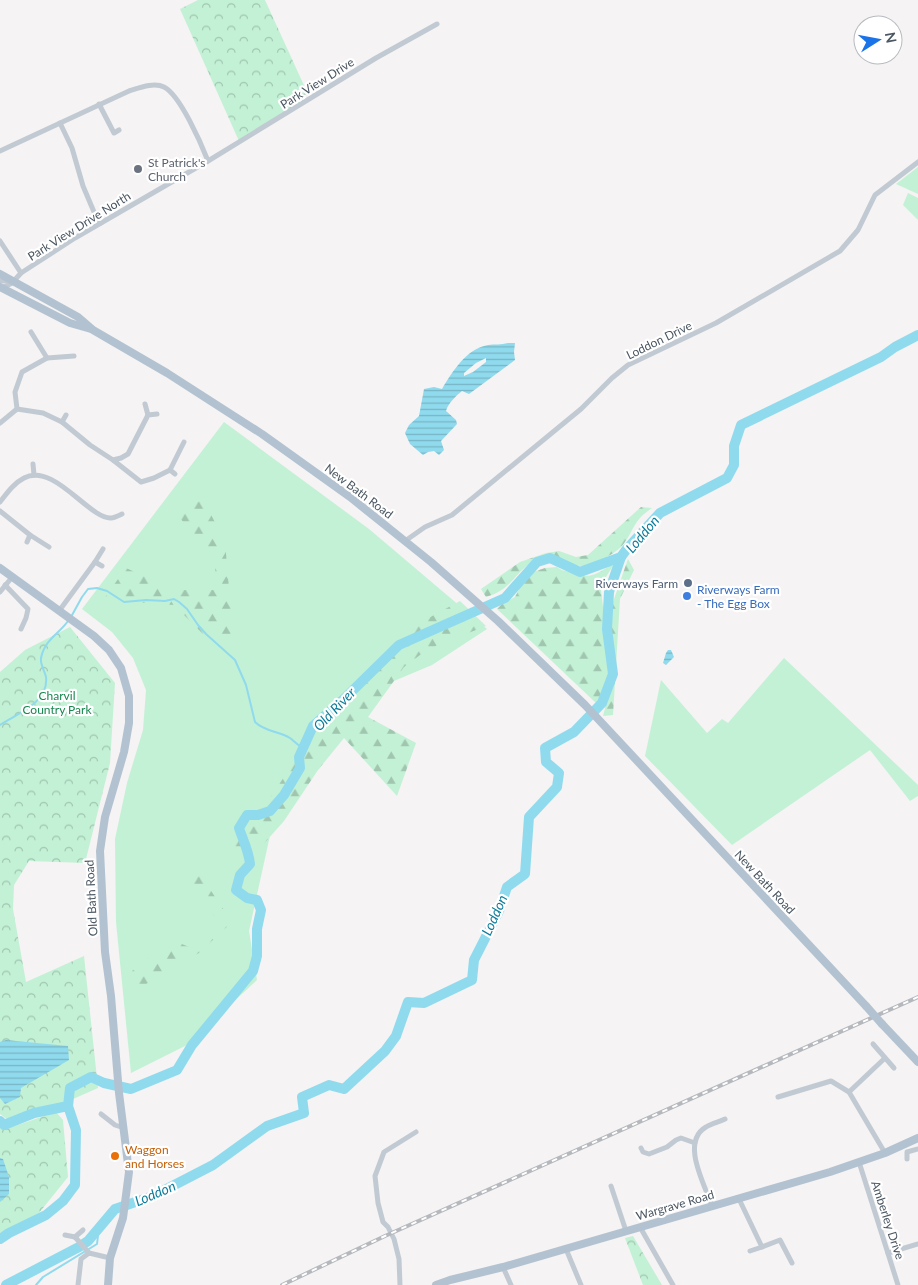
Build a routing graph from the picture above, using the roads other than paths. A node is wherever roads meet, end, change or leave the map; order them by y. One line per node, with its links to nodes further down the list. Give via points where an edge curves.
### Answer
1 (437, 24): 6 (street, Park View Drive)
2 (99, 104): 3 (street); 4 (street); 6 (street, via 129,91 163,86 195,129)
3 (60, 123): 5 (street); 8 (street, via 72,148 82,186)
4 (114, 133)
5 (0, 150)
6 (208, 161): 8 (street, Park View Drive North)
7 (918, 162): 37 (street, Loddon Drive, via 875,195 858,230 840,251 716,323 628,365 581,409 452,515 424,527)
8 (101, 223): 10 (street, Park View Drive North)
9 (0, 241): 10 (street)
10 (21, 273): 12 (street, Park View Drive North)
11 (0, 274): 12 (main road, New Bath Road)
12 (13, 281): 13 (street); 14 (main road, New Bath Road, via 78,317)
13 (0, 286): 14 (main road, New Bath Road, via 70,323)
14 (93, 330): 37 (main road, New Bath Road, via 262,434)
15 (31, 332): 17 (street)
16 (74, 356): 17 (street)
17 (47, 358): 19 (street, via 22,372 15,392)
18 (145, 404): 22 (street)
19 (17, 409): 23 (street, via 43,413); 24 (street)
20 (157, 414): 22 (street)
21 (66, 415): 23 (street)
22 (148, 415): 26 (street, via 128,454)
23 (62, 422): 26 (street)
24 (0, 423)
25 (184, 442): 28 (street)
26 (113, 460): 28 (street, via 141,482)
27 (33, 464): 30 (street)
28 (170, 470): 29 (street)
29 (175, 474)
30 (34, 475): 31 (street, via 15,484); 32 (street, via 46,477)
31 (0, 502)
32 (83, 502): 33 (street); 35 (street, via 100,516 111,518)
33 (79, 507)
34 (0, 511): 36 (street)
35 (122, 514)
36 (30, 535): 38 (street); 39 (street)
37 (405, 540): 51 (main road, New Bath Road, bridge, via 498,621 597,718)
38 (27, 542)
39 (49, 547)
40 (103, 549): 41 (street)
41 (95, 562): 42 (street); 47 (street)
42 (102, 566)
43 (0, 568): 44 (main road, Old Bath Road)
44 (13, 576): 45 (street); 47 (main road, Old Bath Road)
45 (5, 585): 46 (street); 48 (street, via 28,609)
46 (0, 592)
47 (61, 613): 59 (main road, Old Bath Road, via 109,650 121,668 129,696 124,752 105,817 100,851 105,952)
48 (21, 629)
49 (873, 1044): 50 (street)
50 (885, 1058): 52 (street); 53 (street)
51 (918, 1062)
52 (894, 1068)
53 (849, 1092): 54 (street, via 831,1082); 65 (street)
54 (784, 1095): 55 (street); 56 (street)
55 (778, 1097)
56 (785, 1103)
57 (101, 1114): 59 (street)
58 (725, 1119): 62 (street, via 705,1127)
59 (125, 1128): 82 (main road, Old Bath Road, via 129,1172 123,1218)
60 (416, 1132): 87 (street, via 384,1152 375,1176 383,1222 394,1239 399,1259)
61 (918, 1138): 65 (main road, Wargrave Road)
62 (695, 1143): 63 (street, via 681,1138 649,1154); 70 (street, via 693,1151)
63 (641, 1148)
64 (918, 1149): 66 (street, via 907,1152)
65 (885, 1153): 67 (main road, Wargrave Road)
66 (907, 1159)
67 (859, 1162): 69 (main road, Wargrave Road); 81 (street, Amberley Drive)
68 (611, 1186): 73 (street)
69 (739, 1199): 70 (main road, Wargrave Road); 77 (street)
70 (712, 1206): 71 (main road, Wargrave Road)
71 (640, 1227): 73 (main road, Wargrave Road); 91 (street)
72 (83, 1230): 75 (street)
73 (626, 1231): 78 (main road, Wargrave Road)
74 (65, 1235): 75 (street)
75 (76, 1239): 80 (street)
76 (918, 1244): 81 (street)
77 (762, 1247): 79 (street); 83 (street, via 780,1240)
78 (566, 1249): 84 (main road, Wargrave Road); 90 (street)
79 (750, 1251)
80 (89, 1252): 82 (street); 85 (street, via 81,1259)
81 (888, 1254): 92 (street, Amberley Drive)
82 (110, 1258): 86 (main road, Old Bath Road)
83 (792, 1263)
84 (504, 1268): 88 (main road, Wargrave Road); 89 (street)
85 (78, 1285)
86 (108, 1285)
87 (400, 1285)
88 (436, 1285)
89 (511, 1285)
90 (581, 1285)
91 (673, 1285)
92 (898, 1285)

